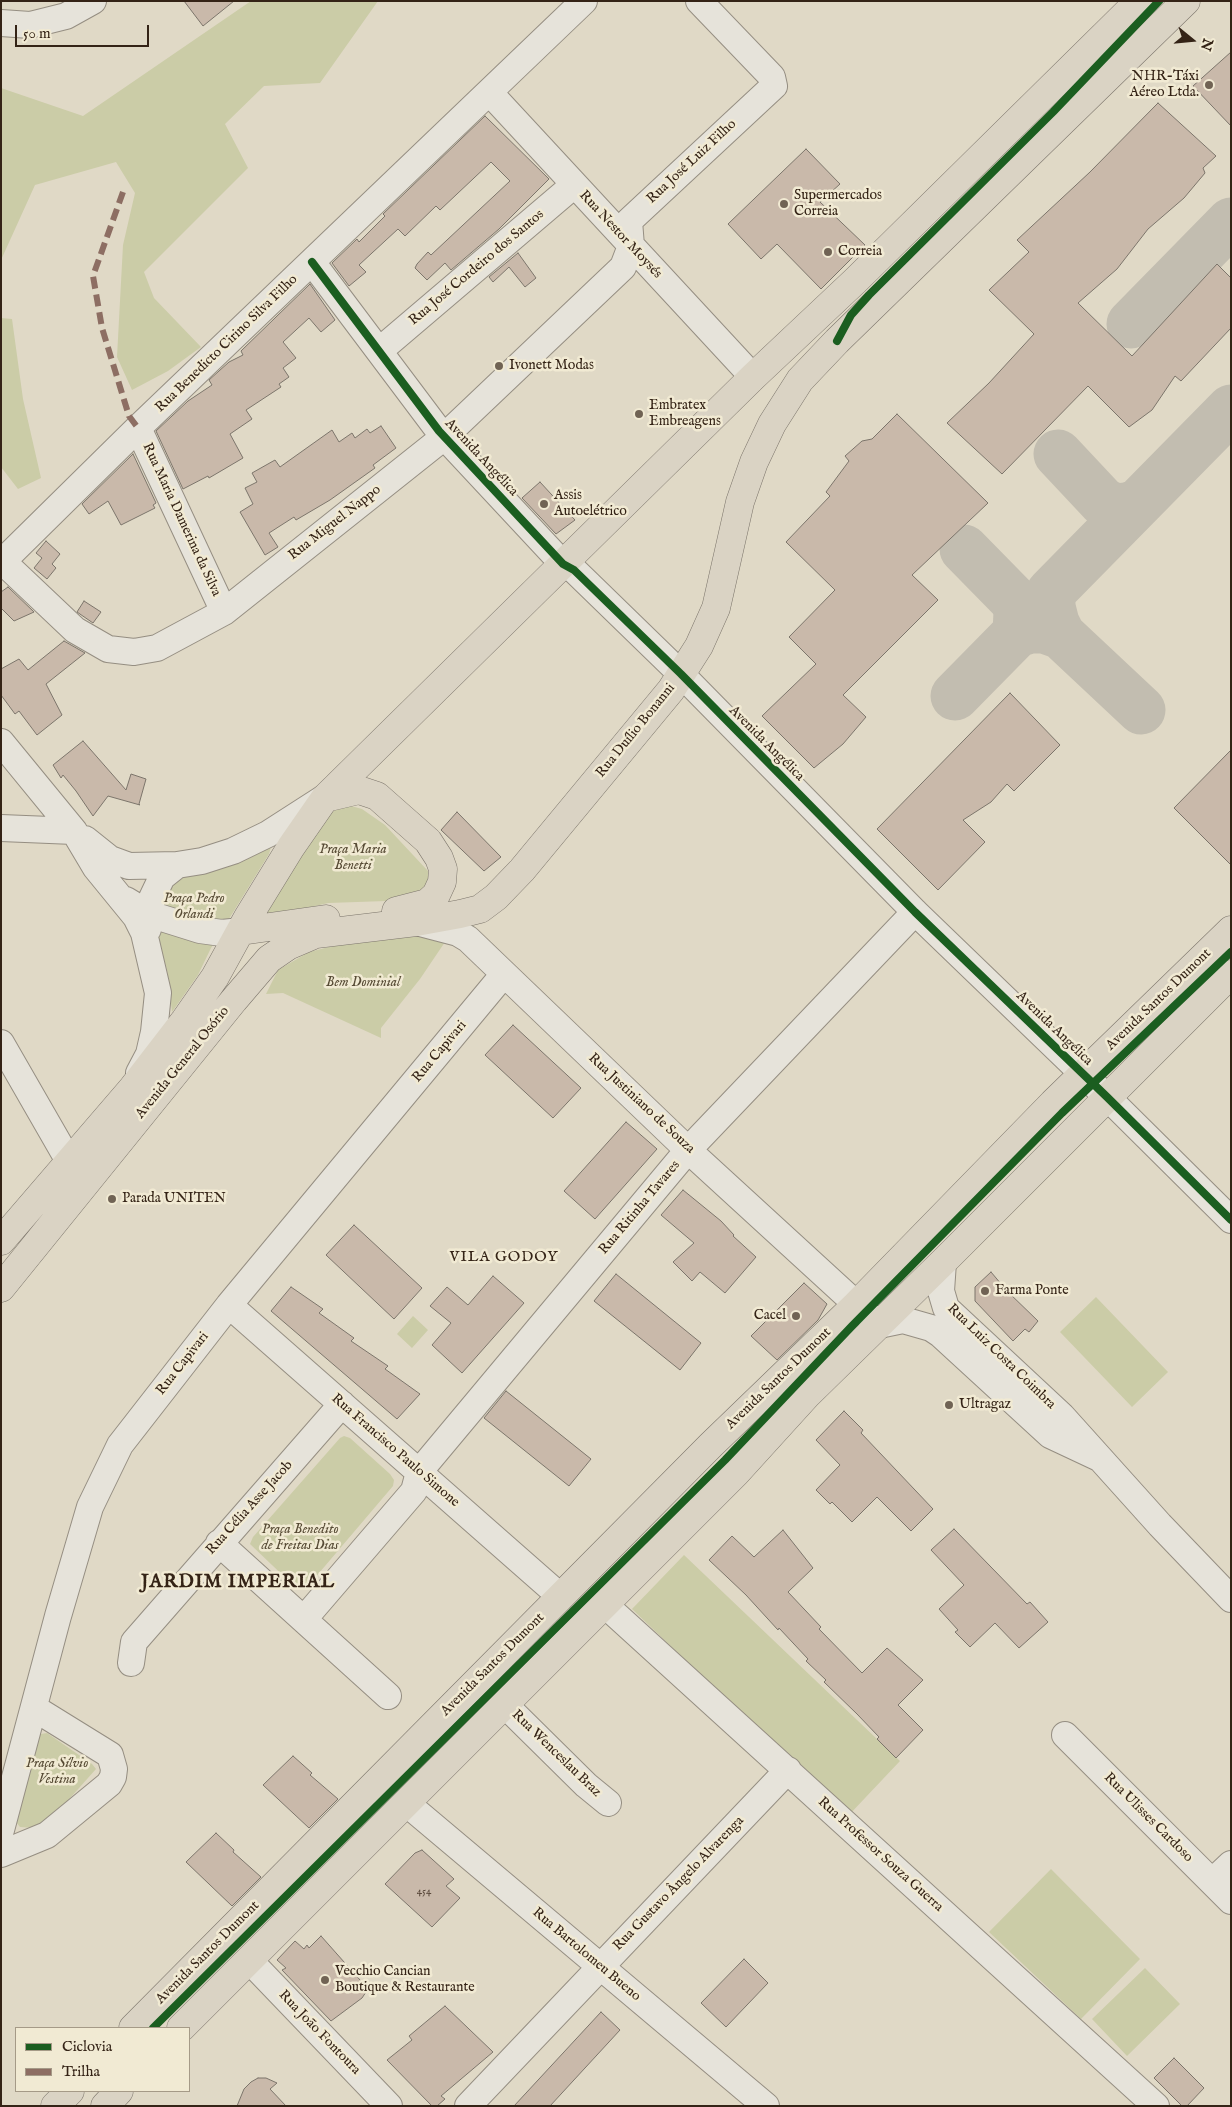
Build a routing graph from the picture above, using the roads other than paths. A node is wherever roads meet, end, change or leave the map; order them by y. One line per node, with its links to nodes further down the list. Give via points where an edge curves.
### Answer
1 (93, 1): 6 (street, via 66,16 30,24)
2 (584, 1): 7 (street, Rua Benedicto Cirino Silva Filho)
3 (699, 1): 9 (street, Rua José Luiz Filho, via 772,77 774,86 629,221)
4 (1139, 1): 12 (main road, Avenida General Osório)
5 (1186, 1): 18 (main road, Rua Duílio Bonanni, via 800,380 772,424 754,462 740,502 716,608 699,646)
6 (1, 23)
7 (489, 92): 8 (street, Rua Nestor Moysés); 10 (street, Rua Benedicto Cirino Silva Filho)
8 (574, 185): 9 (street, Rua Nestor Moysés); 11 (street, Rua José Cordeiro dos Santos)
9 (631, 246): 12 (street, Rua Nestor Moysés); 14 (street, Rua Miguel Nappo, via 623,267)
10 (312, 262): 11 (street, Avenida Angélica); 13 (street, Rua Benedicto Cirino Silva Filho)
11 (379, 351): 14 (street, Avenida Angélica)
12 (753, 377): 16 (main road, Avenida General Osório)
13 (138, 428): 15 (street, Rua Benedicto Cirino Silva Filho); 17 (street, Rua Maria Damerina da Silva)
14 (444, 437): 16 (street, Avenida Angélica); 17 (street, Rua Miguel Nappo)
15 (2, 562): 17 (street, Rua Miguel Nappo, via 75,630 108,648 134,652 157,648)
16 (563, 564): 18 (street, Avenida Angélica, via 574,570); 20 (main road, Avenida General Osório)
17 (224, 612)
18 (680, 674): 25 (street, Avenida Angélica); 28 (main road, Rua Duílio Bonanni, via 496,897 480,908)
19 (1, 742): 22 (street)
20 (325, 798): 23 (street, via 268,834 233,851 202,862); 27 (main road, via 359,790 377,796 428,841 443,869 436,895 427,903); 30 (main road, Avenida General Osório, via 291,847)
21 (1, 828): 22 (street)
22 (74, 832): 23 (street, via 110,858 129,866); 24 (street)
23 (177, 865): 26 (street, via 162,877)
24 (117, 895): 26 (street); 32 (street, via 136,917)
25 (915, 912): 36 (street, Avenida Angélica); 39 (street, Rua Ritinha Tavares)
26 (149, 914): 30 (street, via 200,930); 32 (street)
27 (361, 915): 28 (main road); 30 (main road); 31 (main road)
28 (416, 922): 31 (main road, Avenida General Osório); 33 (street, Rua Justiniano de Souza, via 458,933)
29 (1231, 930): 36 (main road, Avenida Santos Dumont)
30 (241, 931): 37 (main road, Avenida General Osório, via 215,978)
31 (316, 934): 44 (main road, Avenida General Osório, via 288,946 270,960 228,1007)
32 (150, 953): 37 (street, via 158,993 154,1032 149,1054)
33 (504, 974): 39 (street, Rua Justiniano de Souza); 45 (street, Rua Capivari)
34 (1231, 974): 38 (main road)
35 (1, 1043): 40 (street)
36 (1084, 1075): 38 (street, Avenida Angélica); 46 (main road, Avenida Santos Dumont)
37 (131, 1090): 40 (main road, Avenida General Osório)
38 (1107, 1097): 41 (street, Avenida Angélica); 43 (main road)
39 (688, 1150): 46 (street, Rua Justiniano de Souza); 50 (street, Rua Ritinha Tavares)
40 (70, 1163): 42 (main road, Avenida General Osório)
41 (1231, 1220)
42 (1, 1241)
43 (943, 1262): 47 (main road); 49 (street, Rua Luiz Costa Coimbra, via 941,1291 946,1308)
44 (1, 1288)
45 (229, 1305): 48 (street, Rua Francisco Paulo Simone); 59 (street, Rua Capivari, via 120,1445 90,1507)
46 (856, 1305): 47 (street); 52 (main road, Avenida Santos Dumont, via 710,1445)
47 (879, 1325): 49 (street, Rua Luiz Costa Coimbra, via 903,1320 931,1328); 54 (main road)
48 (342, 1404): 50 (street, Rua Francisco Paulo Simone); 51 (street, Rua Célia Asse Jacob)
49 (1058, 1427): 53 (street, Rua Luiz Costa Coimbra, via 1099,1458)
50 (419, 1472): 52 (street, Rua Francisco Paulo Simone); 55 (street, Rua Ritinha Tavares, via 414,1491)
51 (219, 1543): 55 (street); 56 (street, Rua Célia Asse Jacob, via 134,1642)
52 (561, 1597): 71 (main road, Avenida Santos Dumont)
53 (1231, 1599)
54 (604, 1604): 58 (main road); 61 (street, Rua Professor Souza Guerra)
55 (304, 1619): 57 (street)
56 (130, 1663)
57 (388, 1696)
58 (505, 1705): 62 (main road); 63 (street, Rua Wenceslau Braz)
59 (34, 1708): 64 (street, Rua Capivari); 65 (street, via 110,1755 113,1777 109,1784 47,1835)
60 (1065, 1735): 67 (street, Rua Ulisses Cardoso)
61 (788, 1770): 70 (street, Rua Gustavo Ângelo Alvarenga); 80 (street, Rua Professor Souza Guerra)
62 (406, 1803): 69 (main road, via 292,1920); 70 (street, Rua Bartolomeu Bueno)
63 (608, 1803)
64 (1, 1830)
65 (1, 1854)
66 (1231, 1864): 67 (street)
67 (1212, 1882): 68 (street, Rua Ulisses Cardoso)
68 (1231, 1901)
69 (248, 1960): 72 (main road); 77 (street, Rua João Fontoura)
70 (600, 1966): 78 (street, Rua Gustavo Ângelo Alvarenga); 79 (street, Rua Bartolomeu Bueno)
71 (133, 2027)
72 (182, 2027)
73 (69, 2092): 75 (main road)
74 (119, 2092): 76 (main road)
75 (55, 2106)
76 (105, 2106)
77 (389, 2106)
78 (468, 2106)
79 (766, 2106)
80 (1156, 2106)

